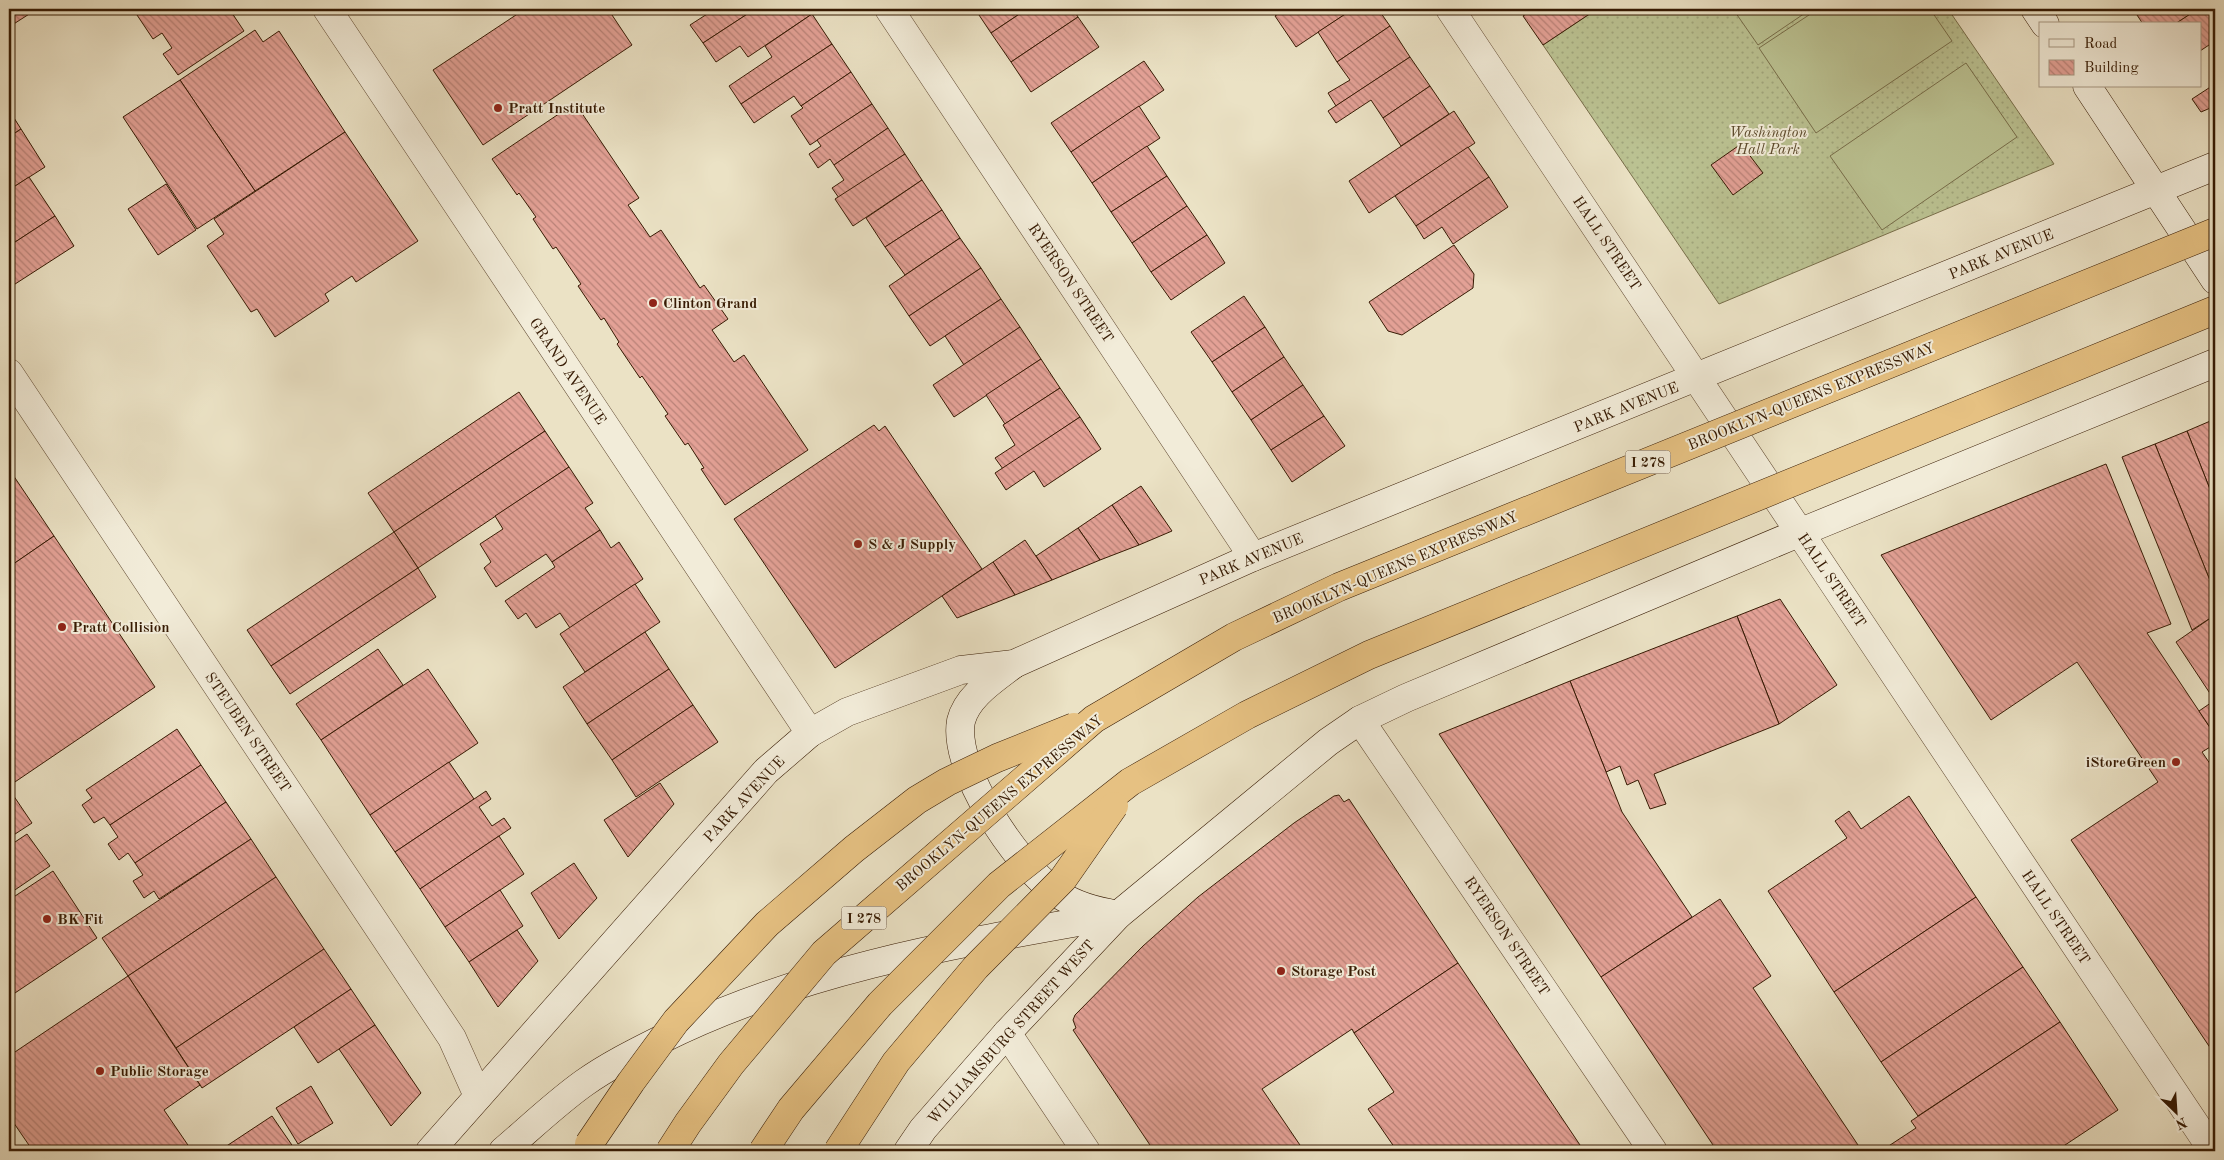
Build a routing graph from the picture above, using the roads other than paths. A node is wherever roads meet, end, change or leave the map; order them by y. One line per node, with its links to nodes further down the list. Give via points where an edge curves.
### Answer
1 (327, 9): 20 (main road, GRAND AVENUE)
2 (889, 9): 16 (main road, RYERSON STREET)
3 (1450, 9): 14 (main road, HALL STREET)
4 (2035, 9): 5 (main road)
5 (2044, 22)
6 (2088, 88): 8 (main road)
7 (2215, 166): 8 (main road, PARK AVENUE)
8 (2156, 190): 10 (main road); 14 (main road, PARK AVENUE)
9 (2215, 232): 18 (highway, BROOKLYN-QUEENS EXPRESSWAY / I 278, bridge, via 1339,587 1234,637)
10 (2215, 280)
11 (2215, 310): 21 (highway, bridge, via 1369,655 1247,715)
12 (2215, 363): 15 (main road)
13 (9, 372): 24 (main road, STEUBEN STREET, via 452,1038)
14 (1698, 378): 15 (main road, HALL STREET); 16 (main road, PARK AVENUE)
15 (1801, 532): 19 (main road); 34 (main road, HALL STREET)
16 (1253, 557): 17 (main road, PARK AVENUE)
17 (1014, 664): 20 (main road, PARK AVENUE, via 961,670 847,712); 22 (main road, via 982,690 965,710 960,731 972,776 1006,839 1042,882 1075,904)
18 (1094, 719): 25 (highway, bridge, via 946,782 917,800 854,849 767,924 676,1021); 28 (highway, BROOKLYN-QUEENS EXPRESSWAY / I 278, bridge, via 824,953 731,1064)
19 (1360, 720): 22 (main road, via 1328,742); 33 (main road, RYERSON STREET)
20 (810, 734): 24 (main road, PARK AVENUE, via 766,771)
21 (1130, 782): 29 (highway, bridge, via 999,885 880,1004 791,1109); 30 (highway, bridge, via 1063,879 976,967 896,1062)
22 (1118, 915): 23 (main road, WILLIAMSBURG STREET WEST); 27 (main road, via 964,942 871,963 720,1012 630,1056 584,1083)
23 (1007, 1033): 31 (main road, WILLIAMSBURG STREET WEST); 32 (main road)
24 (478, 1096): 26 (main road, PARK AVENUE)
25 (590, 1144)
26 (430, 1151)
27 (503, 1151)
28 (670, 1151)
29 (763, 1151)
30 (838, 1151)
31 (908, 1151)
32 (1086, 1151)
33 (1653, 1151)
34 (2213, 1151)

